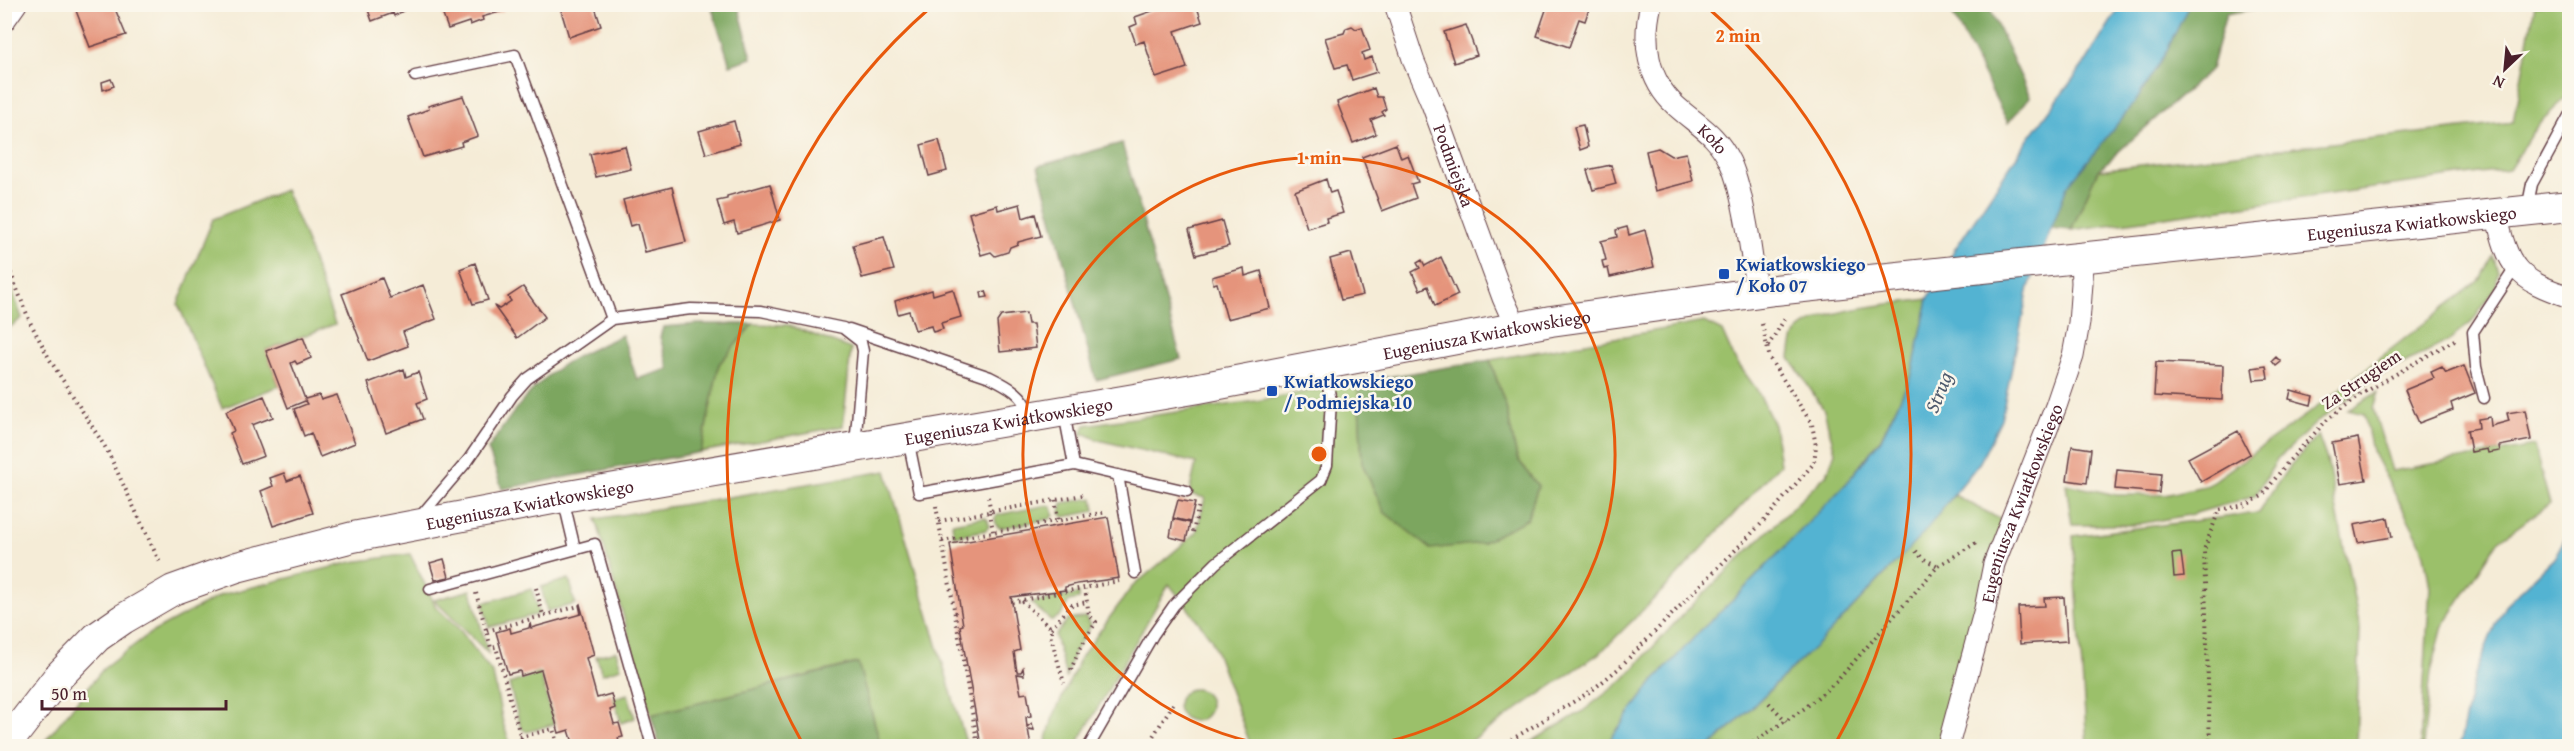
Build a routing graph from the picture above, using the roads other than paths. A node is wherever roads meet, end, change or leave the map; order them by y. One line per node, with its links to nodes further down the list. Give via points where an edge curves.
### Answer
1 (16, 4): 4 (street)
2 (1395, 4): 15 (street, Podmiejska)
3 (1651, 4): 12 (street, Koło, via 1647,58 1658,83 1675,106 1717,139 1731,163)
4 (4, 21)
5 (415, 76): 14 (lane, via 515,55)
6 (2570, 114): 8 (lane, Eugeniusza Kwiatkowskiego, via 2532,184)
7 (2570, 206): 8 (street, Eugeniusza Kwiatkowskiego)
8 (2527, 210): 9 (street, Eugeniusza Kwiatkowskiego)
9 (2496, 213): 10 (street, Eugeniusza Kwiatkowskiego); 11 (street, via 2506,255)
10 (2081, 258): 12 (street, Eugeniusza Kwiatkowskiego); 34 (street, Eugeniusza Kwiatkowskiego, via 2079,323 2073,356 1994,564)
11 (2515, 268): 13 (street, via 2533,282); 18 (lane, via 2473,332)
12 (1756, 292): 15 (street, Eugeniusza Kwiatkowskiego)
13 (2570, 297)
14 (612, 319): 16 (lane, via 691,309 761,311); 27 (lane, via 527,379 469,459)
15 (1516, 327): 17 (street, Eugeniusza Kwiatkowskiego)
16 (843, 328): 20 (lane, via 990,377 1026,402); 22 (lane, via 861,342 863,351)
17 (1323, 363): 19 (street, Eugeniusza Kwiatkowskiego); 33 (lane, via 1331,401 1327,465 1321,480 1216,563 1174,605)
18 (2484, 398)
19 (1064, 410): 20 (street, Eugeniusza Kwiatkowskiego); 23 (lane)
20 (1031, 416): 21 (street, Eugeniusza Kwiatkowskiego)
21 (907, 437): 22 (street, Eugeniusza Kwiatkowskiego); 23 (lane, via 919,493)
22 (855, 446): 26 (street, Eugeniusza Kwiatkowskiego)
23 (1074, 465): 24 (lane)
24 (1118, 475): 25 (lane); 29 (lane)
25 (1187, 491)
26 (563, 497): 27 (street, Eugeniusza Kwiatkowskiego); 28 (lane)
27 (413, 525): 31 (street, Eugeniusza Kwiatkowskiego, via 237,567 173,590 97,637 59,676)
28 (575, 549): 30 (lane); 32 (lane, via 595,544)
29 (1135, 573)
30 (430, 589)
31 (5, 747)
32 (652, 747)
33 (1089, 747)
34 (1948, 747)

